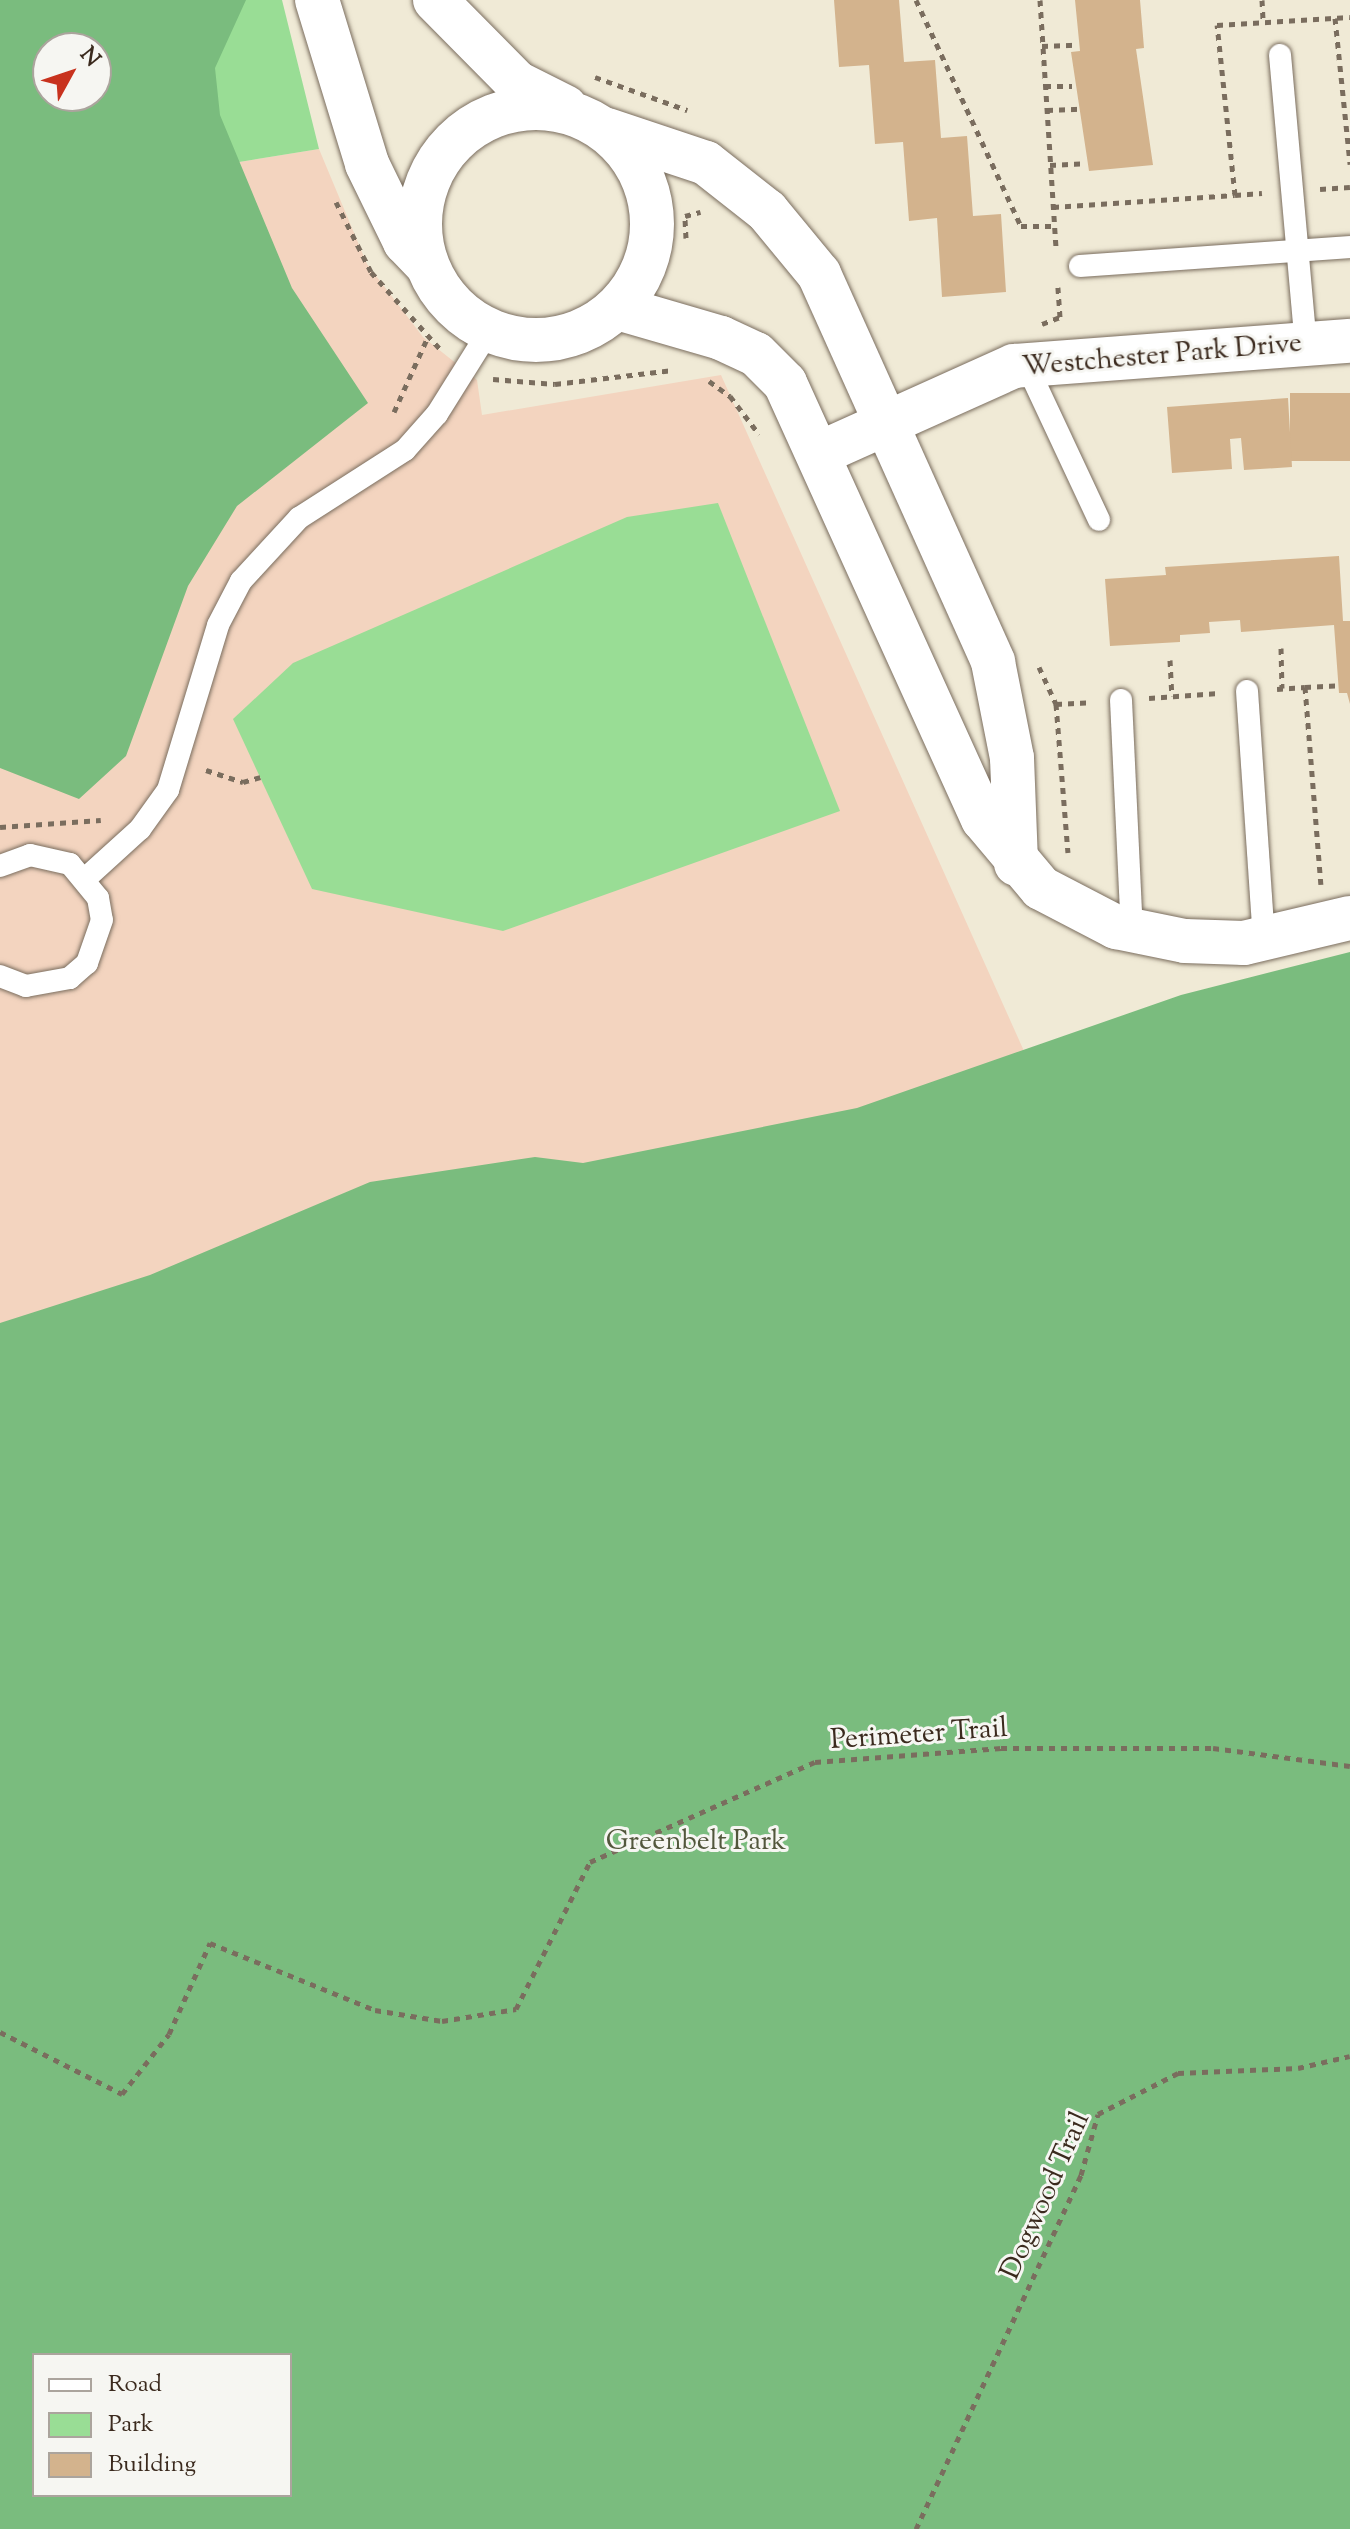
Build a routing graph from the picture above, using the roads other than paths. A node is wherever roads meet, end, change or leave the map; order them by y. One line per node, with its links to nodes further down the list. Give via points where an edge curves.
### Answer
1 (317, 0): 7 (street, via 383,202)
2 (435, 0): 4 (street, via 517,83)
3 (1280, 55): 6 (lane)
4 (592, 107): 7 (street, via 521,107 456,138 432,170 421,204); 9 (street, via 643,176 652,210 645,268); 14 (street, via 706,163 767,211 819,274)
5 (1350, 247): 6 (lane)
6 (1297, 251): 8 (lane); 12 (lane)
7 (427, 264): 10 (street, via 442,292)
8 (1080, 266)
9 (618, 308): 10 (street, via 562,338); 15 (street, via 756,354 785,383)
10 (489, 331): 21 (lane, via 405,450 299,518 241,581 218,625 168,790 140,829)
11 (1350, 341): 12 (street, Westchester Park Drive)
12 (1306, 344): 13 (street, Westchester Park Drive)
13 (1030, 349): 14 (street, Westchester Park Drive); 16 (lane)
14 (888, 420): 15 (street, Westchester Park Drive); 19 (street, via 993,662 1012,758)
15 (818, 454): 19 (street, via 958,769)
16 (1099, 520)
17 (1247, 691): 24 (lane)
18 (1121, 700): 23 (lane)
19 (1016, 864): 23 (street, via 1051,896)
20 (0, 866): 21 (lane, via 30,855 51,857)
21 (86, 878): 25 (lane, via 102,920 87,963 48,986)
22 (1350, 918): 24 (street)
23 (1132, 932): 24 (street, via 1200,942)
24 (1264, 940)
25 (1, 979)

